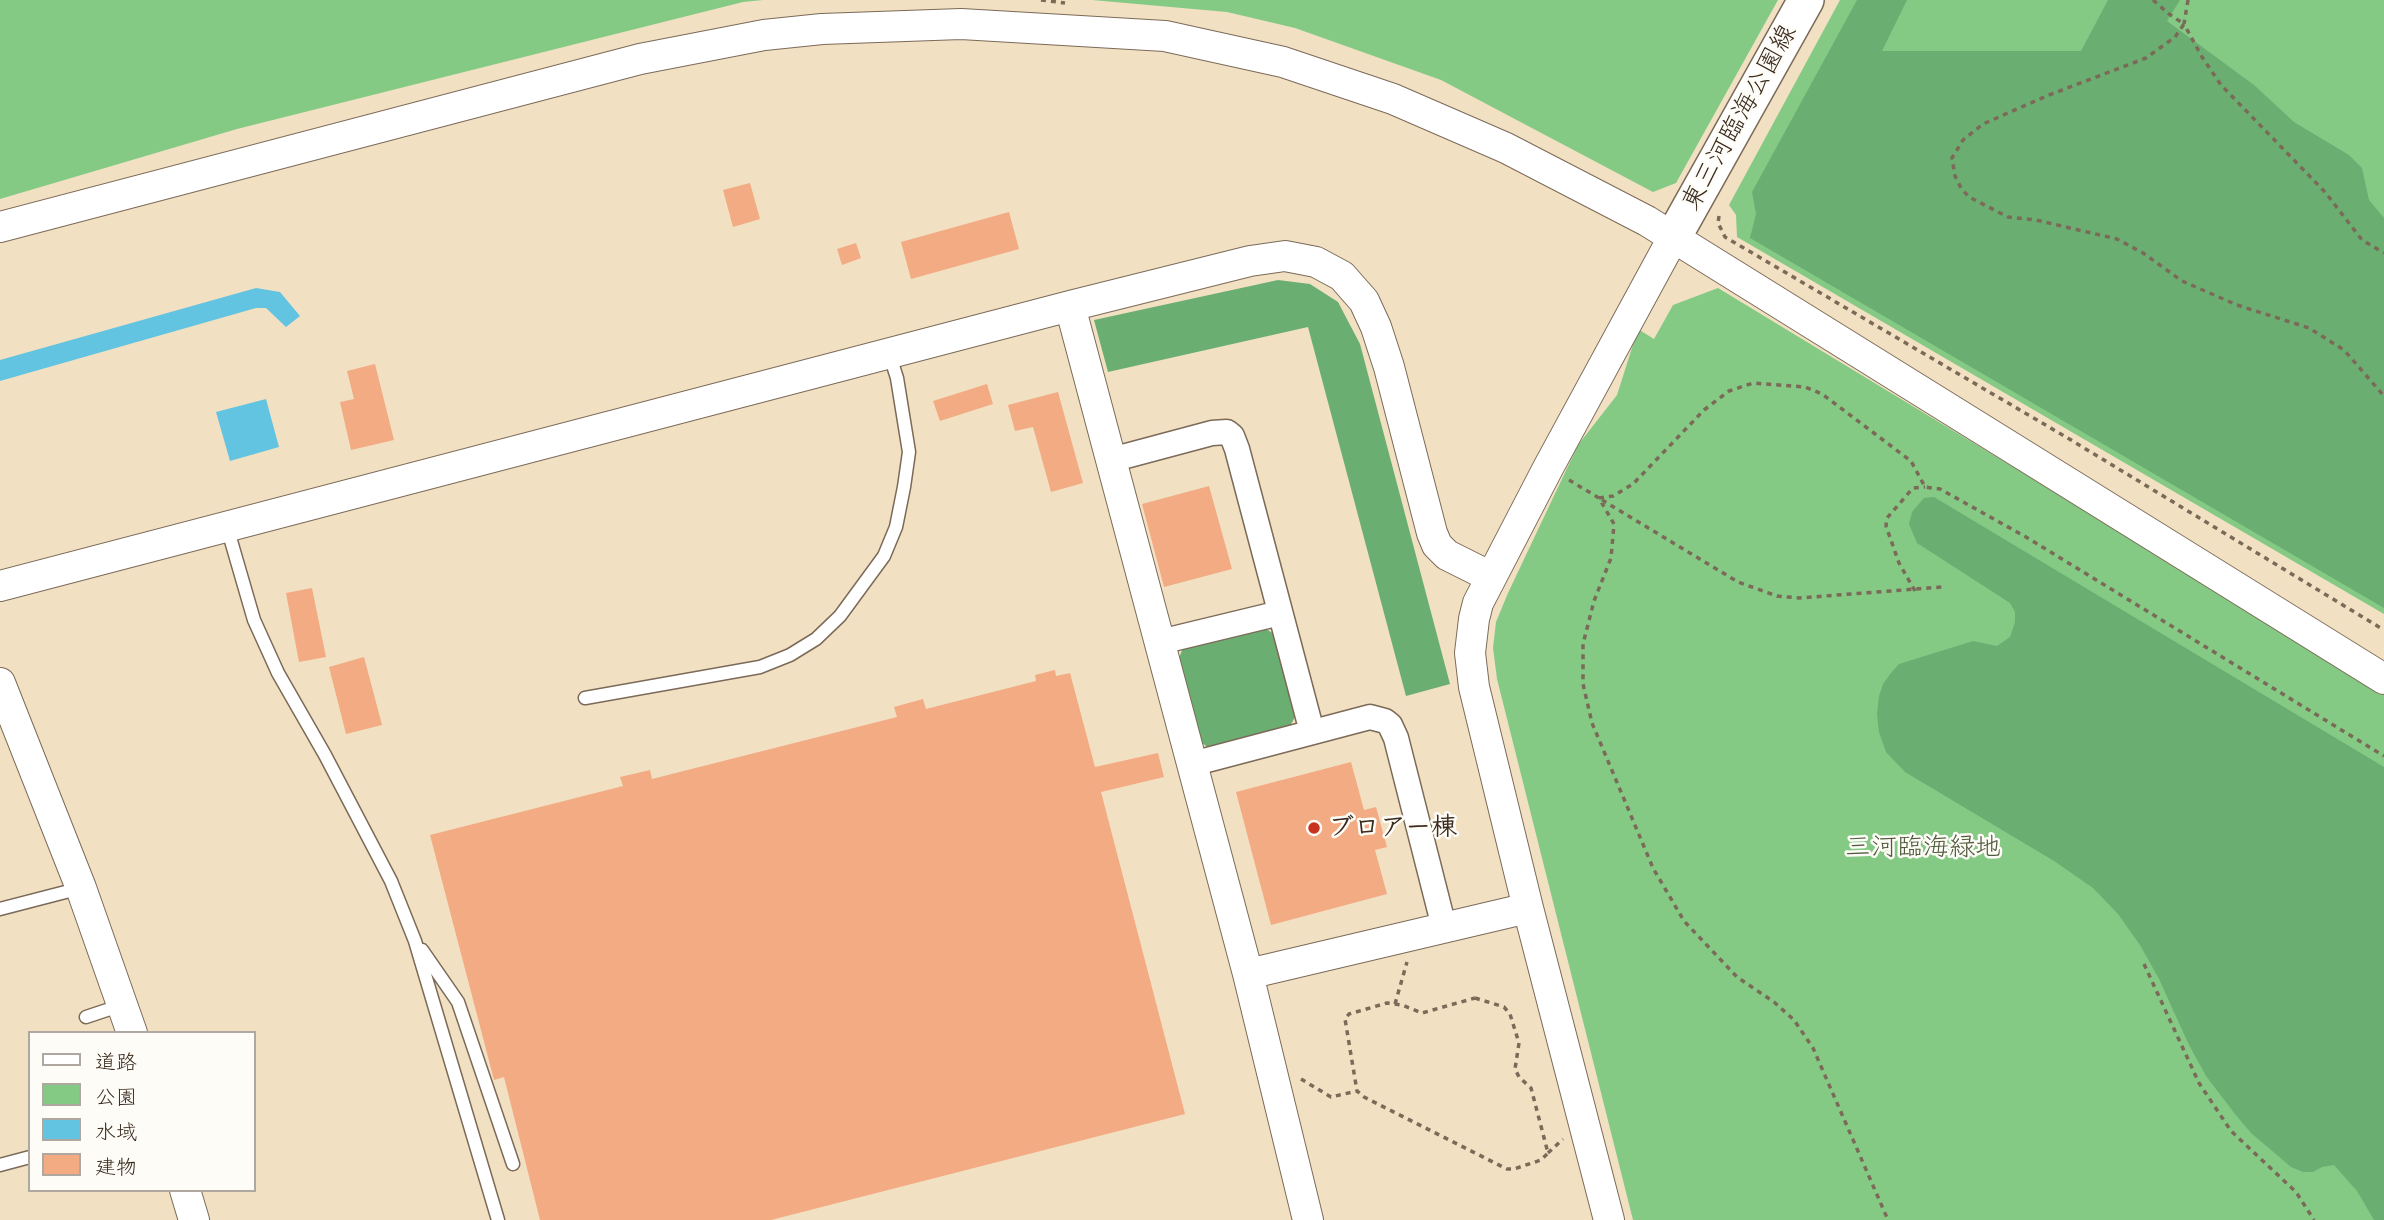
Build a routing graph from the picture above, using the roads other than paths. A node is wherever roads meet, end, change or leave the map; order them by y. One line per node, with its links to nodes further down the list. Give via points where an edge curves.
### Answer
1 (1806, 0): 3 (main road, 東三河臨海公園線)
2 (0, 227): 3 (street, via 640,59 776,34 961,24 1165,36 1283,62 1393,99 1506,148)
3 (1674, 236): 8 (street); 12 (street)
4 (1070, 306): 5 (street); 6 (street); 8 (street, via 1268,257 1302,258 1342,276 1364,301 1376,327 1437,545 1447,555)
5 (889, 353): 7 (street); 14 (lane, via 909,453 904,487 884,556 840,616 816,639 760,667)
6 (1111, 460): 10 (street, via 1227,432 1237,449); 11 (street)
7 (227, 526): 9 (street); 21 (lane, via 259,631 278,673 391,881)
8 (1491, 577): 18 (street, via 1474,619 1471,669)
9 (0, 586)
10 (1280, 613): 11 (street); 15 (street)
11 (1160, 642): 16 (street)
12 (2384, 679)
13 (1, 686): 17 (street)
14 (585, 698)
15 (1312, 732): 16 (street); 20 (street, via 1370,717 1390,725)
16 (1192, 764): 22 (street)
17 (81, 888): 19 (lane); 24 (street)
18 (1528, 908): 20 (street); 32 (street)
19 (0, 909)
20 (1444, 927): 22 (street)
21 (415, 941): 26 (lane, via 458,1002); 30 (lane)
22 (1248, 974): 31 (street)
23 (86, 1017): 24 (lane)
24 (127, 1019)
25 (28, 1158): 27 (lane)
26 (513, 1164)
27 (0, 1165)
28 (186, 1192): 29 (street)
29 (194, 1220)
30 (498, 1220)
31 (1308, 1220)
32 (1609, 1220)

